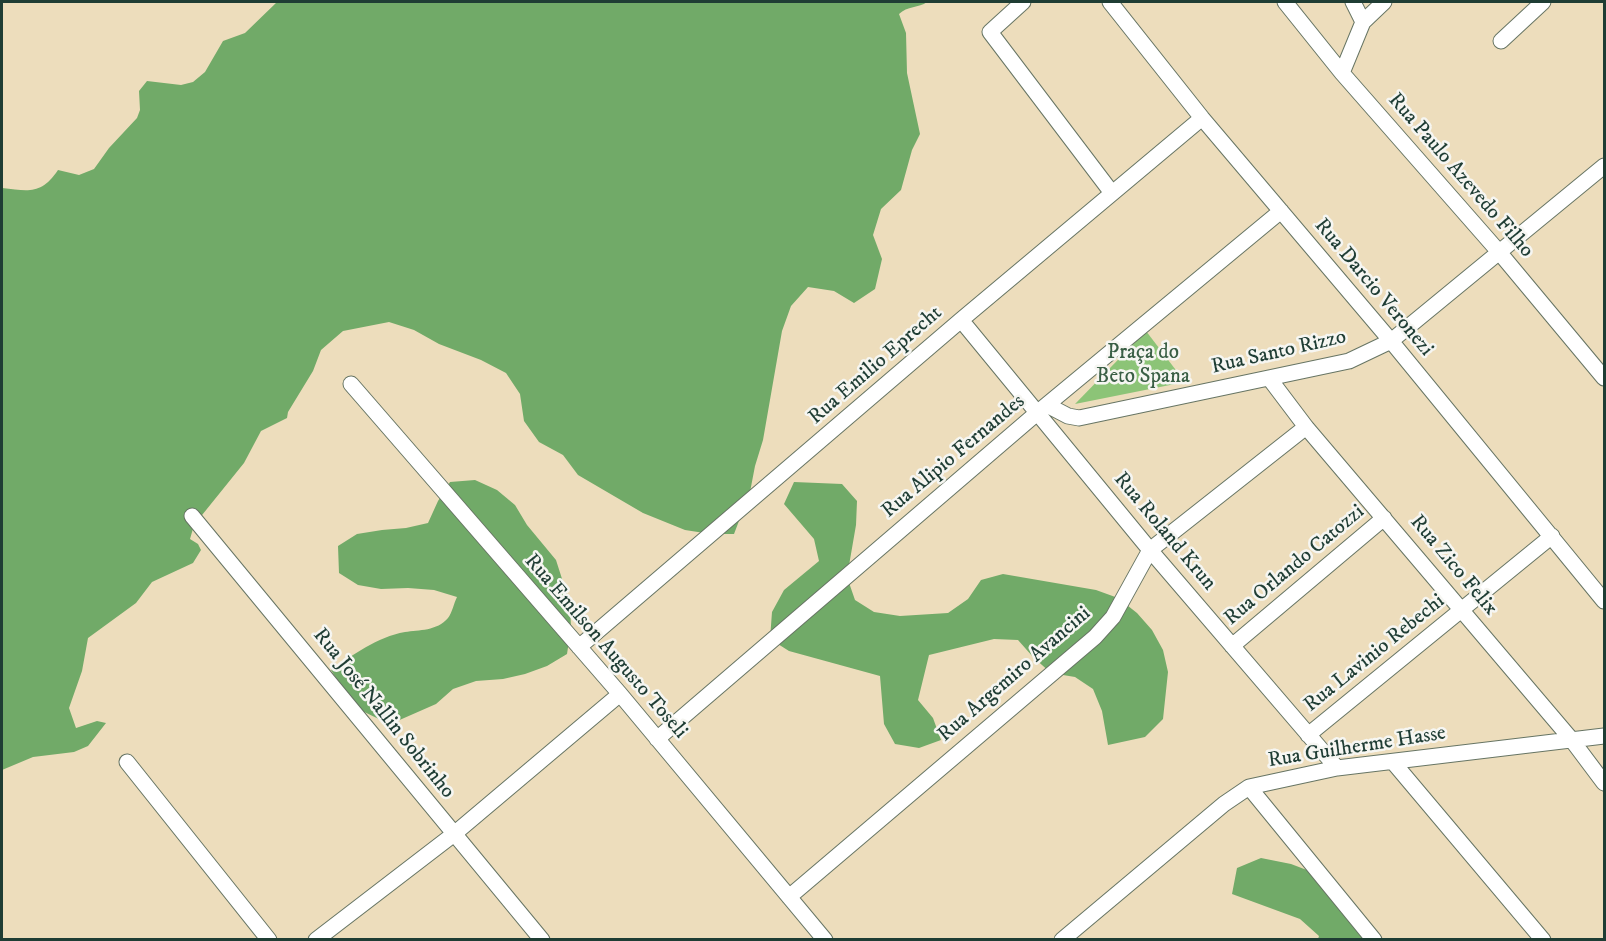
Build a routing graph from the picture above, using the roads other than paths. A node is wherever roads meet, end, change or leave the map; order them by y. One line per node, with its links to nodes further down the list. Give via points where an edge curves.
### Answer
1 (1023, 2): 12 (street, via 990,32)
2 (1110, 2): 10 (street, Rua Darcio Veronezi)
3 (1285, 2): 9 (street, Rua Paulo Azevedo Filho)
4 (1353, 2): 7 (street)
5 (1384, 2): 7 (street)
6 (1543, 2): 8 (street)
7 (1363, 22): 9 (street)
8 (1501, 41)
9 (1342, 74): 14 (street, Rua Paulo Azevedo Filho)
10 (1202, 118): 12 (street, Rua Emilio Eprecht); 13 (street, Rua Darcio Veronezi)
11 (1605, 166): 14 (street, Rua Santo Rizzo)
12 (1113, 193): 15 (street, Rua Emilio Eprecht)
13 (1281, 211): 16 (street, Rua Darcio Veronezi); 20 (street, Rua Alipio Fernandes)
14 (1499, 252): 16 (street, Rua Santo Rizzo); 18 (street, Rua Paulo Azevedo Filho)
15 (961, 320): 20 (street, Rua Roland Krun); 29 (street, Rua Emilio Eprecht)
16 (1391, 341): 17 (street, Rua Santo Rizzo, via 1349,361); 24 (street, Rua Darcio Veronezi)
17 (1269, 378): 20 (street, Rua Santo Rizzo, via 1079,418); 21 (street, Rua Zico Felix)
18 (1605, 378)
19 (351, 384): 29 (street, Rua Emilson Augusto Toseli)
20 (1042, 409): 25 (street, Rua Roland Krun); 33 (street, Rua Alipio Fernandes)
21 (1306, 427): 23 (street, Rua Zico Felix); 25 (street, Rua Argemiro Avancini)
22 (192, 516): 40 (street, Rua José Nallin Sobrinho)
23 (1384, 518): 27 (street, Rua Zico Felix); 28 (street, Rua Orlando Catozzi)
24 (1551, 536): 26 (street, Rua Darcio Veronezi); 27 (street, Rua Lavinio Rebechi)
25 (1150, 550): 28 (street, Rua Roland Krun); 41 (street, Rua Argemiro Avancini, via 1113,617 1095,637)
26 (1605, 601)
27 (1463, 610): 31 (street, Rua Lavinio Rebechi); 34 (street, Rua Zico Felix)
28 (1232, 646): 31 (street, Rua Roland Krun)
29 (579, 647): 30 (street, Rua Emilson Augusto Toseli)
30 (620, 694): 33 (street, Rua Emilson Augusto Toseli); 40 (street)
31 (1308, 735): 37 (street, Rua Roland Krun)
32 (1605, 736): 34 (street, Rua Guilherme Hasse)
33 (657, 738): 41 (street, Rua Emilson Augusto Toseli)
34 (1571, 739): 36 (street, Rua Guilherme Hasse); 38 (street, Rua Zico Felix)
35 (127, 762): 42 (street)
36 (1393, 762): 37 (street, Rua Guilherme Hasse); 48 (street)
37 (1337, 768): 39 (street, Rua Guilherme Hasse)
38 (1605, 783)
39 (1249, 787): 46 (street, Rua Guilherme Hasse); 47 (street)
40 (454, 834): 43 (street); 44 (street, Rua José Nallin Sobrinho)
41 (789, 897): 45 (street, Rua Emilson Augusto Toseli)
42 (269, 939)
43 (316, 939)
44 (542, 939)
45 (825, 939)
46 (1062, 939)
47 (1374, 939)
48 (1543, 939)

